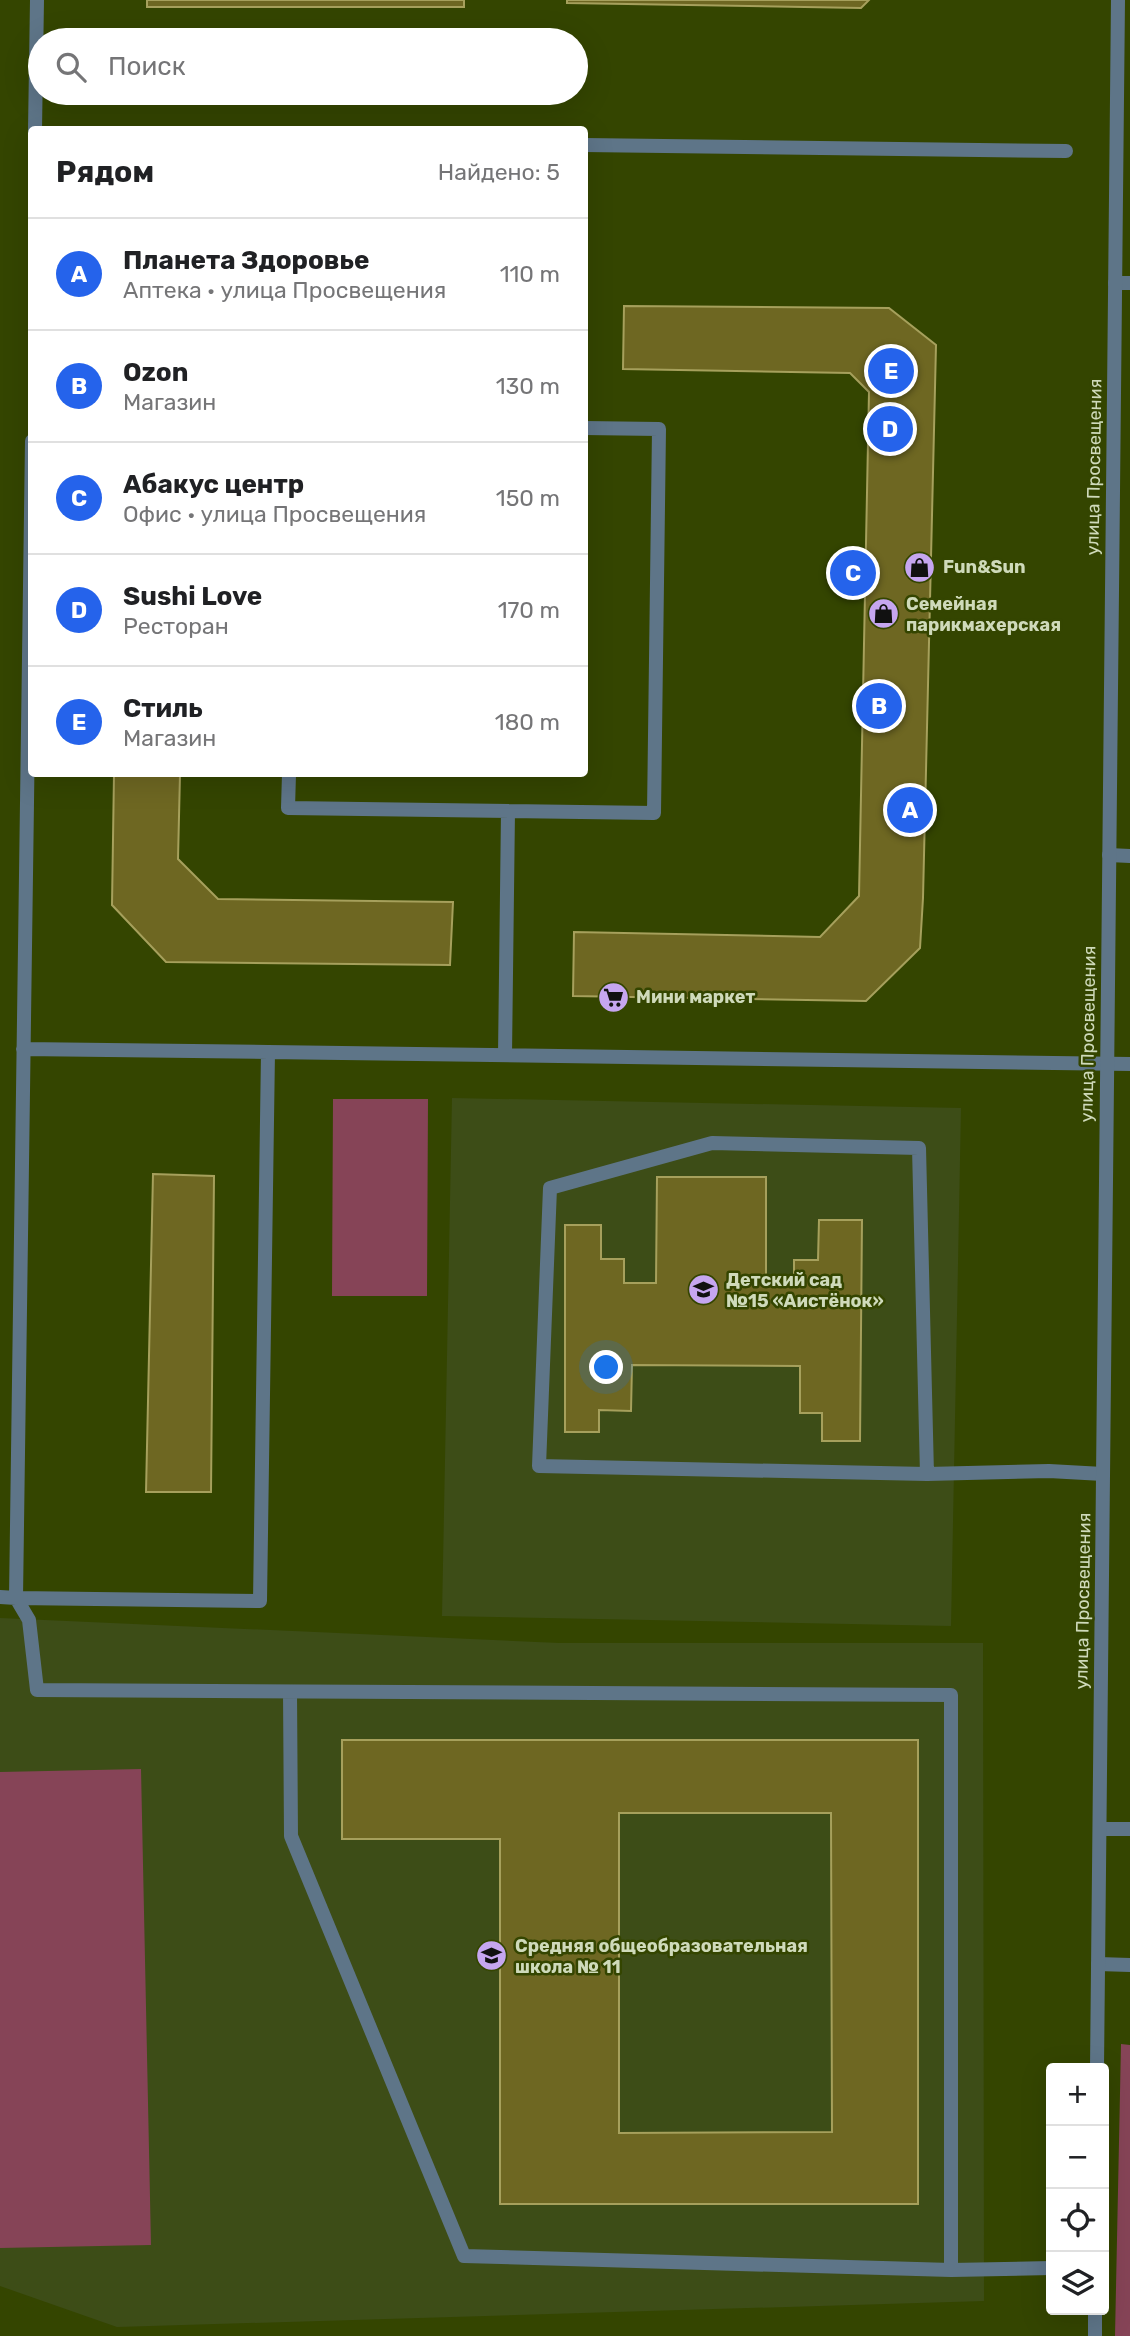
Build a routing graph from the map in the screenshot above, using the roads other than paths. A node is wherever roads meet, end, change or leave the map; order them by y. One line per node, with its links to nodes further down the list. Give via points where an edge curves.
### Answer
1 (37, 0): 3 (street)
2 (1118, 0): 6 (street, улица Просвещения)
3 (37, 28)
4 (35, 105): 5 (street)
5 (35, 126)
6 (1123, 143): 9 (street, улица Просвещения)
7 (588, 145): 8 (street)
8 (1066, 151)
9 (1123, 283): 14 (street, улица Просвещения)
10 (588, 429): 13 (street, via 659,429 654,813)
11 (28, 711): 16 (street)
12 (289, 777): 13 (street, via 288,808)
13 (508, 811): 18 (street)
14 (1110, 855): 15 (street); 19 (street, улица Просвещения)
15 (1130, 856)
16 (23, 1049): 17 (street); 24 (street)
17 (268, 1052): 18 (street); 24 (street, via 260,1601)
18 (505, 1055): 19 (street)
19 (1108, 1063): 20 (street); 22 (street, улица Просвещения)
20 (1130, 1064)
21 (927, 1474): 21 (street, via 539,1466 550,1188 712,1143 919,1148); 22 (street)
22 (1103, 1474): 26 (street, улица Просвещения)
23 (0, 1597): 24 (street)
24 (16, 1598): 25 (street, via 29,1620 37,1690)
25 (290, 1692): 32 (street, via 291,1836 464,2256); 32 (street, via 951,1695)
26 (1100, 1829): 27 (street); 28 (street, улица Просвещения)
27 (1130, 1829)
28 (1098, 1964): 29 (street); 30 (street, улица Просвещения)
29 (1130, 1965)
30 (1097, 2063)
31 (1046, 2268): 32 (street)
32 (951, 2270)
33 (1095, 2315): 34 (street)
34 (1095, 2336)

